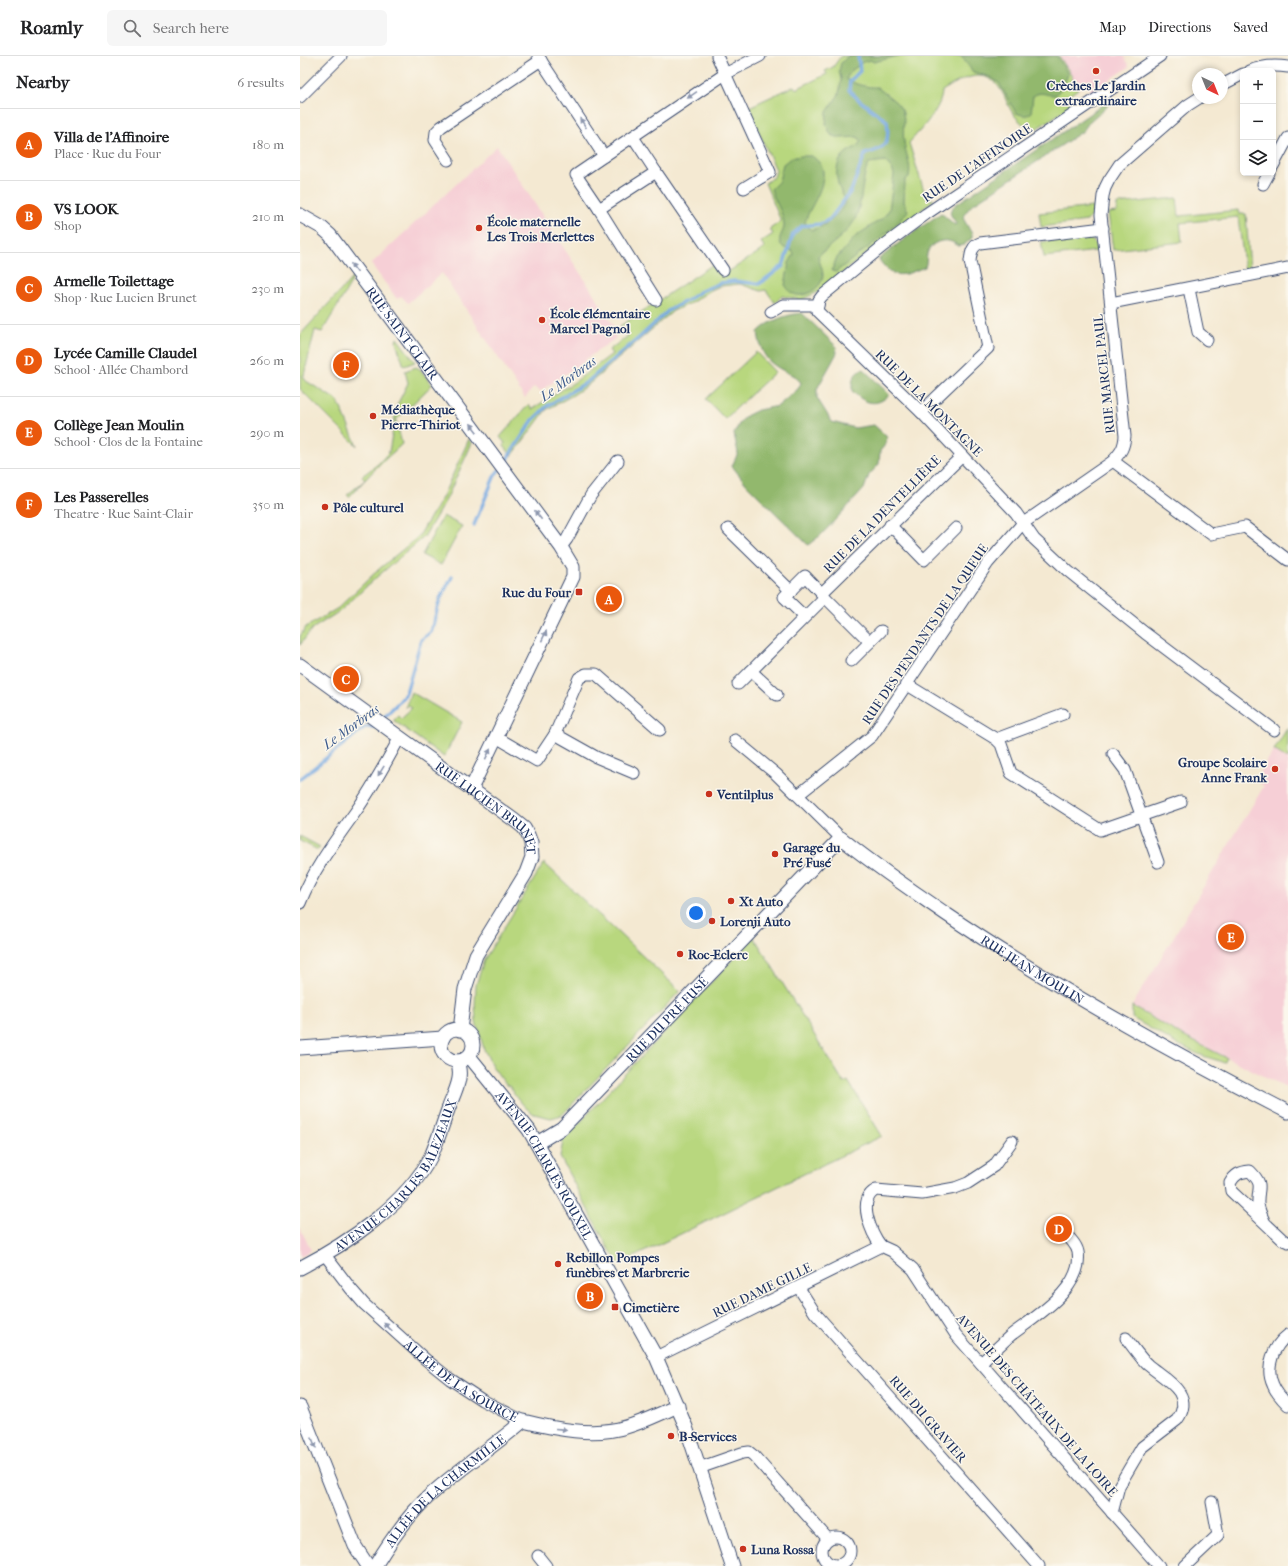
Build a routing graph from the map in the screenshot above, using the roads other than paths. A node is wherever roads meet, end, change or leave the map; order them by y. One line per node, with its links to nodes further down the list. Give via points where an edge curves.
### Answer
1 (341, 56): 12 (street)
2 (717, 56): 9 (street)
3 (760, 56): 9 (street)
4 (1160, 56): 31 (street, RUE DE L'AFFINOIRE, via 926,214 829,290 820,298)
5 (540, 58): 16 (street, one-way to 5); 17 (street, via 436,132 435,140)
6 (1278, 61): 7 (street); 8 (street)
7 (1288, 67)
8 (1260, 68)
9 (725, 74): 14 (street, one-way to 14, via 636,132); 22 (street, via 770,172)
10 (1240, 75): 11 (street)
11 (1228, 81)
12 (300, 97)
13 (1192, 102): 25 (street, RUE MARCEL PAUL, via 1119,165 1109,180 1103,196)
14 (633, 137): 16 (street); 19 (street)
15 (1288, 138): 18 (street)
16 (604, 156): 23 (street, via 576,175)
17 (448, 160)
18 (1276, 160)
19 (656, 172): 23 (street); 27 (street)
20 (1267, 176): 21 (street)
21 (1263, 184)
22 (744, 188)
23 (599, 209): 29 (street)
24 (300, 215): 42 (street, RUE SAINT-CLAIR, one-way to 24, via 330,235)
25 (1103, 228): 30 (street, RUE MARCEL PAUL); 34 (street, via 980,243 974,246 970,261 988,348)
26 (1288, 268): 28 (street, RUE MARCEL PAUL)
27 (723, 270)
28 (1189, 289): 30 (street, RUE MARCEL PAUL); 33 (street, via 1198,332)
29 (656, 300)
30 (1111, 303): 37 (street, RUE MARCEL PAUL, via 1125,436 1124,446)
31 (818, 304): 32 (street, via 783,305); 34 (street, RUE DE LA MONTAGNE, via 819,314)
32 (771, 312)
33 (1207, 340)
34 (921, 412): 35 (street, RUE DE LA MONTAGNE)
35 (962, 456): 38 (street, RUE DE LA MONTAGNE, via 1016,513); 39 (street, RUE DE LA DENTELLIÈRE)
36 (618, 461): 42 (street, via 591,495)
37 (1113, 461): 38 (street, RUE DES PENDANTS DE LA QUEUE); 43 (street, via 1211,534 1245,527)
38 (1022, 524): 53 (street, RUE DES PENDANTS DE LA QUEUE, via 988,563); 57 (street, RUE DE LA MONTAGNE, via 1068,571 1145,633)
39 (890, 525): 40 (street, via 924,560); 45 (street, RUE DE LA DENTELLIÈRE)
40 (956, 528)
41 (728, 529): 44 (street)
42 (561, 547): 60 (street, one-way to 42, via 573,576 573,567)
43 (1288, 560)
44 (791, 591): 45 (street, via 805,576); 46 (street, via 784,597)
45 (824, 595): 46 (street, RUE DE LA DENTELLIÈRE); 48 (street)
46 (805, 617): 51 (street, RUE DE LA DENTELLIÈRE)
47 (881, 631): 48 (street)
48 (870, 642): 49 (street)
49 (851, 661)
50 (300, 666): 59 (street, RUE LUCIEN BRUNET)
51 (751, 671): 52 (street, RUE DE LA DENTELLIÈRE); 54 (street)
52 (738, 684)
53 (906, 684): 61 (street); 66 (street, RUE DES PENDANTS DE LA QUEUE, via 872,736)
54 (777, 695)
55 (1063, 714): 61 (street)
56 (660, 730): 58 (street, via 596,674 586,674 579,678)
57 (1274, 730)
58 (555, 734): 60 (street, via 537,761); 64 (street, via 596,757)
59 (400, 737): 65 (street, RUE LUCIEN BRUNET); 71 (street, one-way to 71, via 355,812 312,876)
60 (496, 737): 65 (street, one-way to 60)
61 (996, 739): 68 (street, via 1001,744 1011,773 1100,830)
62 (735, 740): 66 (street, RUE JEAN MOULIN)
63 (1113, 754): 68 (street, via 1125,770)
64 (634, 773)
65 (472, 789): 72 (street, RUE LUCIEN BRUNET, via 524,828 531,843 532,858 526,873 476,955 466,989)
66 (798, 795): 69 (street, RUE JEAN MOULIN)
67 (1181, 802): 68 (street)
68 (1142, 816): 70 (street)
69 (841, 838): 77 (street, RUE JEAN MOULIN, via 886,873 1023,964 1169,1050); 79 (street, RUE DU PRÉ FUSÉ, via 562,1128)
70 (1158, 862)
71 (300, 903)
72 (460, 1030): 73 (street, via 450,1031); 75 (street, via 471,1038 473,1047)
73 (443, 1038): 74 (street); 76 (street, via 444,1053)
74 (300, 1048)
75 (469, 1056): 76 (street); 79 (street, AVENUE CHARLES ROUXEL)
76 (456, 1061): 84 (street, AVENUE CHARLES BALEZEAUX, via 461,1073 458,1083 437,1141 422,1170 403,1194 381,1214)
77 (1288, 1112)
78 (1012, 1141): 83 (street, via 994,1166 968,1183 955,1188 922,1194 876,1190 872,1192 867,1201 868,1218 875,1238)
79 (537, 1143): 89 (street, AVENUE CHARLES ROUXEL)
80 (1265, 1223): 82 (street)
81 (1057, 1226): 90 (street, via 1078,1250 1077,1270 1072,1281 1045,1310 1010,1336)
82 (1288, 1242)
83 (881, 1246): 86 (street, RUE DAME GILLE); 90 (street, AVENUE DES CHÂTEAUX DE LA LOIRE, via 892,1251 913,1269 948,1325)
84 (325, 1255): 85 (street, AVENUE CHARLES BALEZEAUX); 94 (street, ALLÉE DE LA SOURCE, one-way to 84, via 482,1400 425,1359 364,1304)
85 (300, 1268)
86 (799, 1288): 89 (street, RUE DAME GILLE); 105 (street, RUE DU GRAVIER, via 816,1313)
87 (1288, 1335): 91 (street, via 1281,1340 1273,1353 1270,1370 1272,1385)
88 (1126, 1338): 97 (street, via 1147,1364 1180,1392 1183,1406 1177,1420 1142,1447 1119,1486)
89 (656, 1357): 92 (street, AVENUE CHARLES ROUXEL)
90 (981, 1363): 97 (street, AVENUE DES CHÂTEAUX DE LA LOIRE)
91 (1288, 1405)
92 (678, 1406): 94 (street, ALLÉE DE LA SOURCE, one-way to 92, via 549,1428 608,1431 641,1422); 95 (street, AVENUE CHARLES ROUXEL)
93 (300, 1407): 101 (street, one-way to 101, via 355,1546)
94 (523, 1421): 102 (street, ALLÉE DE LA CHARMILLE, via 427,1498 404,1523)
95 (699, 1468): 98 (street, via 749,1452); 104 (street, AVENUE CHARLES ROUXEL)
96 (1212, 1502): 107 (street, via 1218,1535)
97 (1112, 1513): 106 (street, AVENUE DES CHÂTEAUX DE LA LOIRE)
98 (828, 1539): 100 (street, via 837,1537 848,1543); 100 (street, via 822,1551 825,1560 833,1565)
99 (538, 1556): 103 (street)
100 (850, 1563)
101 (368, 1566)
102 (375, 1566)
103 (546, 1566)
104 (732, 1566)
105 (1039, 1566)
106 (1158, 1566)
107 (1185, 1566)

